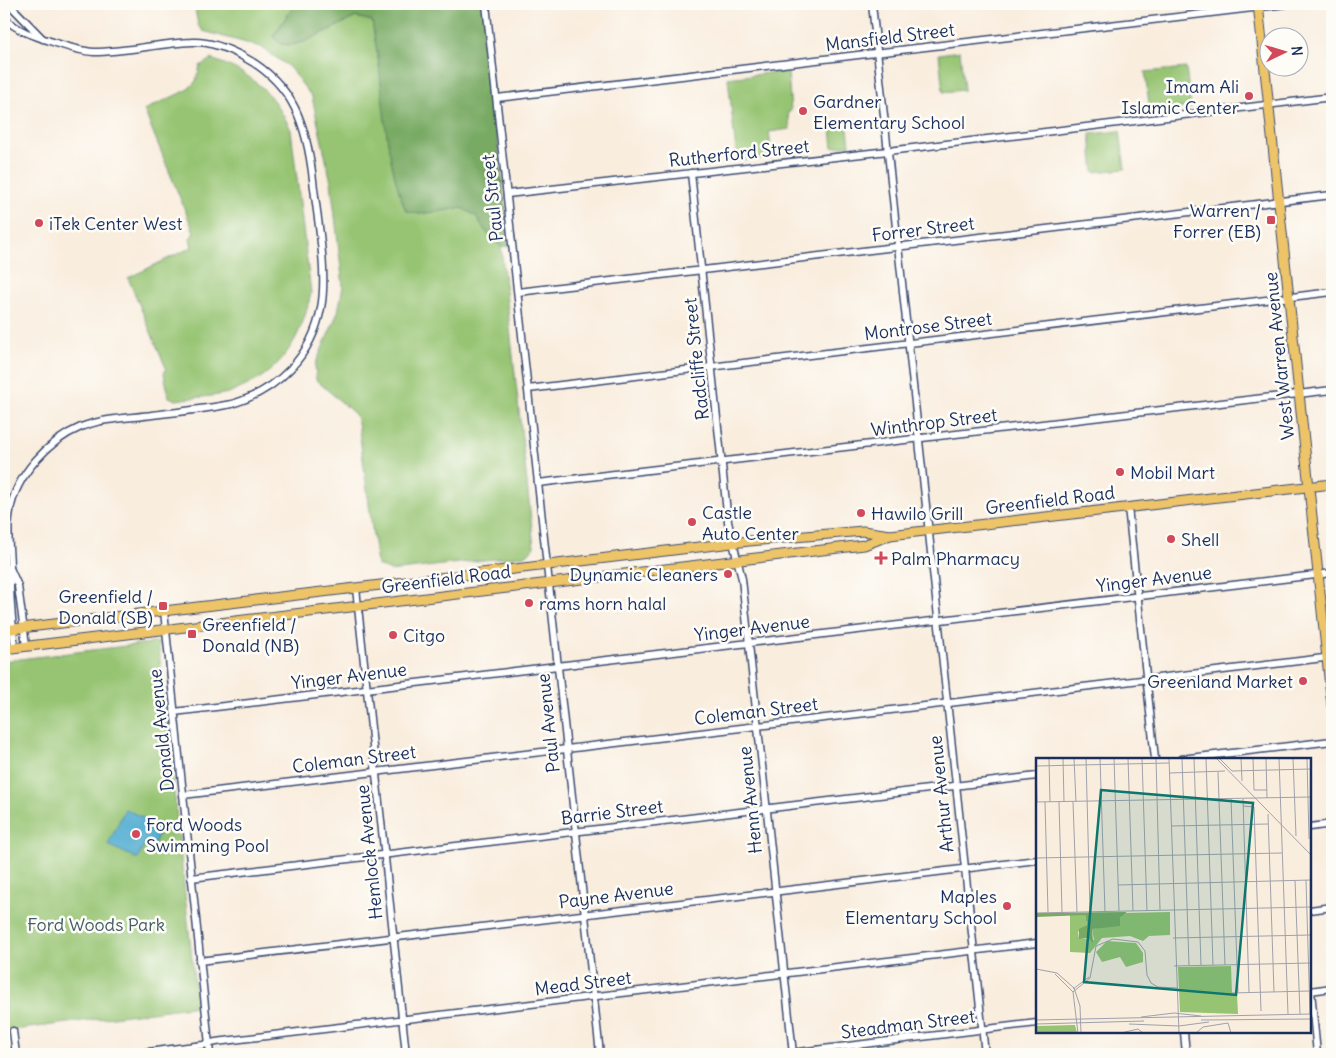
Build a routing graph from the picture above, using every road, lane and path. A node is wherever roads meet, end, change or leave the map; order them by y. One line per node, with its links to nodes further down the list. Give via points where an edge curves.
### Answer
1 (9, 4): 7 (street)
2 (486, 4): 10 (street, Paul Street)
3 (872, 4): 8 (street, Arthur Avenue)
4 (1286, 4): 5 (street, Mansfield Street)
5 (1259, 5): 8 (street, Mansfield Street); 11 (main road, West Warren Avenue)
6 (4, 18): 7 (street, via 26,34)
7 (44, 40): 39 (street, via 94,52 193,42 210,44 255,62 276,79 293,101 308,142 323,300 318,323 307,348 290,371 268,389 232,404 81,427 58,441 34,462 20,483 10,510)
8 (878, 54): 10 (street, Mansfield Street); 12 (street, Arthur Avenue)
9 (1332, 97): 11 (street, Rutherford Street)
10 (497, 98): 14 (street, Paul Street)
11 (1269, 104): 12 (street, Rutherford Street); 16 (main road, West Warren Avenue)
12 (888, 151): 13 (street, Rutherford Street); 17 (street, Arthur Avenue)
13 (691, 173): 14 (street, Rutherford Street); 18 (street, Radcliffe Street)
14 (506, 194): 19 (street, Paul Street)
15 (1332, 195): 16 (street, Forrer Street)
16 (1280, 202): 17 (street, Forrer Street); 21 (main road, West Warren Avenue)
17 (898, 247): 18 (street, Forrer Street); 22 (street, Arthur Avenue)
18 (701, 270): 19 (street, Forrer Street); 23 (street, Radcliffe Street)
19 (518, 292): 24 (street, Paul Street)
20 (1332, 292): 21 (street, Montrose Street)
21 (1289, 298): 22 (street, Montrose Street); 26 (main road, West Warren Avenue)
22 (908, 344): 23 (street, Montrose Street); 27 (street, Arthur Avenue)
23 (711, 367): 24 (street, Montrose Street); 28 (street, Radcliffe Street)
24 (528, 388): 29 (street, Paul Avenue)
25 (1332, 390): 26 (street, Winthrop Street)
26 (1300, 393): 27 (street, Winthrop Street); 31 (main road, West Warren Avenue)
27 (918, 439): 28 (street, Winthrop Street); 33 (street, Arthur Avenue)
28 (722, 462): 29 (street, Winthrop Street); 35 (street, Radcliffe Street)
29 (538, 483): 38 (street, Paul Avenue)
30 (1332, 484): 31 (main road, Greenfield Road)
31 (1310, 486): 32 (main road, Greenfield Road); 42 (main road, West Warren Avenue)
32 (1128, 507): 33 (main road, Greenfield Road); 45 (street)
33 (928, 531): 34 (main road, Greenfield Road); 48 (street, Arthur Avenue)
34 (890, 536): 35 (main road, Greenfield Road, via 863,531); 37 (main road, Greenfield Road, via 864,545)
35 (732, 543): 36 (main road, Greenfield Road); 37 (street, Henn Avenue)
36 (659, 551): 38 (main road, Greenfield Road); 40 (main road)
37 (738, 560): 40 (main road, Greenfield Road); 52 (street, Henn Avenue)
38 (547, 565): 43 (street, Paul Avenue); 44 (main road, Greenfield Road)
39 (10, 567): 49 (street, via 18,586); 51 (street)
40 (661, 569): 43 (main road, Greenfield Road)
41 (1332, 573): 42 (street, Yinger Avenue)
42 (1318, 574): 45 (street, Yinger Avenue); 56 (main road, West Warren Avenue)
43 (548, 583): 46 (main road, Greenfield Road); 57 (street, Paul Avenue)
44 (356, 588): 46 (street, Hemlock Avenue); 47 (main road, Greenfield Road)
45 (1138, 596): 48 (street, Yinger Avenue); 58 (street)
46 (357, 605): 50 (main road, Greenfield Road); 59 (street, Hemlock Avenue)
47 (164, 611): 49 (main road, Greenfield Road); 50 (street, Donald Avenue)
48 (938, 620): 52 (street, Yinger Avenue); 60 (street, Arthur Avenue)
49 (24, 628): 51 (main road, Greenfield Road); 53 (street)
50 (166, 629): 53 (main road, Greenfield Road); 62 (street, Donald Avenue)
51 (8, 630): 54 (street)
52 (749, 643): 57 (street, Yinger Avenue); 63 (street, Henn Avenue)
53 (26, 646): 54 (main road, Greenfield Road)
54 (15, 648): 55 (main road, Greenfield Road)
55 (4, 649)
56 (1330, 657): 58 (street, Coleman Street); 61 (main road, West Warren Avenue)
57 (557, 666): 59 (street, Yinger Avenue); 65 (street, Paul Avenue)
58 (1147, 679): 60 (street, Coleman Street); 66 (street)
59 (366, 689): 62 (street, Yinger Avenue); 68 (street, Hemlock Avenue)
60 (946, 702): 63 (street, Coleman Street); 70 (street, Arthur Avenue)
61 (1332, 706)
62 (174, 712): 71 (street, Donald Avenue)
63 (758, 726): 65 (street, Coleman Street); 72 (street, Henn Avenue)
64 (1332, 741): 67 (street)
65 (567, 749): 68 (street, Coleman Street); 75 (street, Paul Avenue)
66 (1155, 758)
67 (1189, 758)
68 (375, 772): 71 (street, Coleman Street); 76 (street, Hemlock Avenue)
69 (1036, 776): 70 (street, Barrie Street)
70 (956, 786): 72 (street, Barrie Street); 78 (street, Arthur Avenue)
71 (183, 795): 79 (street, Donald Avenue)
72 (766, 809): 75 (street, Barrie Street); 80 (street, Henn Avenue)
73 (1332, 824): 74 (street)
74 (1311, 827)
75 (575, 832): 76 (street, Barrie Street); 83 (street, Paul Avenue)
76 (384, 855): 79 (street, Barrie Street); 84 (street, Hemlock Avenue)
77 (1036, 860): 78 (street, Payne Avenue)
78 (965, 869): 80 (street, Payne Avenue); 86 (street, Arthur Avenue)
79 (191, 878): 87 (street, Donald Avenue)
80 (776, 892): 83 (street, Payne Avenue); 88 (street, Henn Avenue)
81 (1332, 907): 82 (street)
82 (1311, 910)
83 (584, 914): 84 (street, Payne Avenue); 91 (street, Paul Avenue)
84 (393, 937): 87 (street, Payne Avenue); 93 (street, Hemlock Avenue)
85 (1036, 942): 86 (street, Mead Street)
86 (973, 950): 88 (street, Mead Street); 95 (street, Arthur Avenue)
87 (199, 961): 98 (street, Donald Avenue)
88 (784, 974): 91 (street, Mead Street); 105 (street, Henn Avenue)
89 (1332, 988): 90 (street)
90 (1311, 991)
91 (593, 996): 93 (street, Mead Street); 103 (street, Paul Avenue)
92 (1311, 1000): 108 (street)
93 (402, 1019): 98 (street, Mead Street); 102 (street, Hemlock Avenue)
94 (1036, 1023): 95 (street, Steadman Street)
95 (982, 1030): 105 (street, Steadman Street); 106 (street, Arthur Avenue)
96 (13, 1031): 99 (street)
97 (1184, 1033): 107 (street)
98 (209, 1044): 100 (street, Mead Street); 101 (street, Donald Avenue)
99 (16, 1054)
100 (132, 1054)
101 (210, 1054)
102 (406, 1054)
103 (600, 1054)
104 (782, 1054): 105 (street, Steadman Street)
105 (793, 1054)
106 (984, 1054)
107 (1186, 1054)
108 (1317, 1054)

